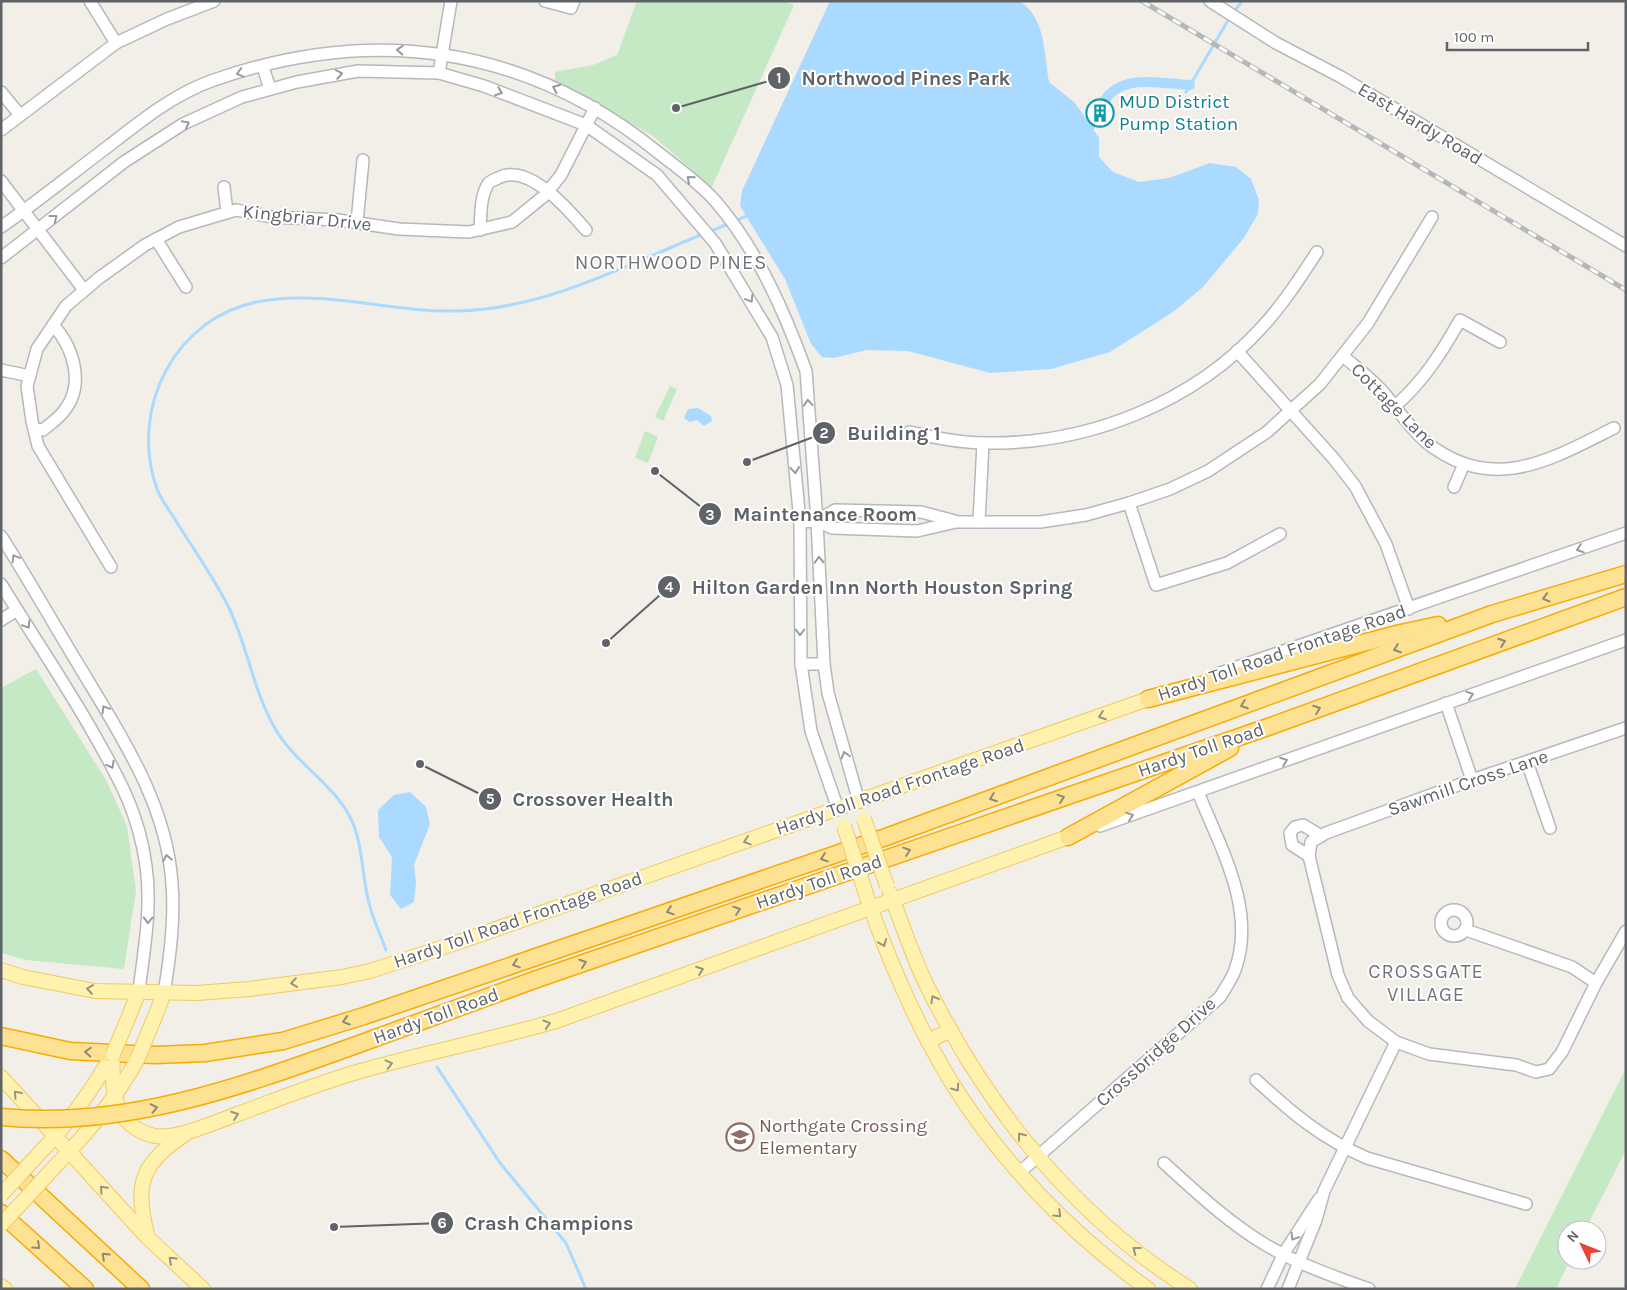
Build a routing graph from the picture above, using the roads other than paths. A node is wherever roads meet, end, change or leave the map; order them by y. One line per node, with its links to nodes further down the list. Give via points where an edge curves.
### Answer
1 (90, 1): 7 (street)
2 (214, 1): 7 (street)
3 (451, 1): 8 (street)
4 (545, 1): 6 (street)
5 (1212, 2): 32 (street, East Hardy Road)
6 (572, 5)
7 (116, 43): 14 (street)
8 (443, 53): 9 (street, one-way to 9, via 342,50 301,55); 10 (street); 13 (street, one-way to 8, via 523,74)
9 (263, 67): 11 (street); 17 (street, one-way to 17, via 210,81 165,102)
10 (439, 73): 11 (street, one-way to 10, via 358,71); 15 (street, one-way to 15, via 484,86)
11 (270, 89): 19 (street, one-way to 11, via 183,124 242,97)
12 (1, 92): 14 (street)
13 (595, 108): 15 (street, Kingbriar Drive); 52 (street, one-way to 13, via 806,371 789,324 740,233 715,200 648,143)
14 (20, 115): 16 (street)
15 (586, 125): 22 (street, Kingbriar Drive, via 570,158); 53 (street, one-way to 53, via 657,175 715,243 772,337 787,385)
16 (1, 130)
17 (111, 144): 19 (street); 23 (street)
18 (363, 160): 26 (street)
19 (124, 162): 28 (street, one-way to 19)
20 (1, 181): 23 (street)
21 (224, 187): 24 (street)
22 (548, 191): 29 (street, Kingbriar Drive, via 512,222); 29 (street, via 519,175 505,174 489,182 484,194); 30 (street)
23 (24, 210): 27 (street); 28 (street)
24 (227, 212): 26 (street, Kingbriar Drive, via 236,210); 31 (street, Kingbriar Drive, via 179,227)
25 (1432, 216): 40 (street)
26 (357, 222): 29 (street, Kingbriar Drive, via 399,229)
27 (1, 227)
28 (38, 230): 34 (street); 36 (street)
29 (480, 230)
30 (586, 230)
31 (156, 239): 35 (street); 36 (street, Kingbriar Drive)
32 (1626, 246)
33 (1317, 252): 39 (street, via 1281,306)
34 (1, 258)
35 (186, 286)
36 (84, 290): 37 (street, Kingbriar Drive, via 66,306)
37 (53, 326): 42 (street, Kingbriar Drive, via 37,350); 46 (street, via 65,338 73,358 76,379 64,411 43,430)
38 (1500, 342): 43 (street, via 1460,320 1420,383)
39 (1237, 351): 44 (street); 48 (street, via 1190,386 1125,419 1084,432 1045,439)
40 (1344, 357): 43 (street, Cottage Lane); 44 (street)
41 (1, 370): 42 (street)
42 (30, 376): 46 (street, Kingbriar Drive, via 27,386)
43 (1395, 406): 49 (street, Cottage Lane, via 1426,442)
44 (1291, 412): 51 (street, via 1252,443 1208,471); 63 (street, via 1344,472 1372,514)
45 (1614, 428): 49 (street, Cottage Lane, via 1551,460 1526,467 1506,470)
46 (34, 429): 59 (street, Kingbriar Drive, via 38,446)
47 (909, 432): 48 (street)
48 (983, 443): 55 (street)
49 (1464, 464): 50 (street)
50 (1454, 487)
51 (1129, 503): 55 (street, via 1040,522); 57 (street, via 1156,585 1227,563)
52 (817, 521): 53 (street); 54 (street, via 832,528 917,531); 54 (street, via 835,510 921,512); 69 (street, one-way to 52)
53 (800, 522): 68 (street, one-way to 68)
54 (956, 522): 55 (street)
55 (979, 522)
56 (1626, 533): 63 (street, Hardy Toll Road Frontage Road, one-way to 63)
57 (1280, 534)
58 (1, 536): 70 (street, one-way to 58)
59 (111, 567)
60 (1626, 574): 65 (highway, Hardy Toll Road, one-way to 65)
61 (1, 584): 64 (street)
62 (1626, 597): 74 (highway, Hardy Toll Road, one-way to 62)
63 (1409, 609): 72 (street, Hardy Toll Road Frontage Road, via 1264,656)
64 (17, 610): 66 (street); 71 (street, one-way to 71)
65 (1492, 614): 72 (highway, via 1401,633); 96 (highway, Hardy Toll Road, one-way to 96, via 886,837 283,1041 205,1053 154,1055 70,1051)
66 (1, 620)
67 (1626, 640): 73 (street, one-way to 67)
68 (801, 664): 69 (street); 80 (street, via 811,731)
69 (824, 664): 79 (street, one-way to 69, via 828,693)
70 (84, 675): 71 (street); 81 (street, one-way to 70, via 118,730)
71 (67, 686): 82 (street, one-way to 82, via 126,792)
72 (1148, 699): 79 (main road, Hardy Toll Road Frontage Road, one-way to 79)
73 (1446, 703): 77 (street); 78 (street, one-way to 73)
74 (1271, 726): 84 (highway); 103 (highway, Hardy Toll Road, one-way to 74, bridge, via 28,1120 142,1110 243,1086 537,979)
75 (1626, 728): 76 (street, Sawmill Cross Lane)
76 (1527, 762): 77 (street, Sawmill Cross Lane); 83 (street)
77 (1472, 780): 85 (street, Sawmill Cross Lane)
78 (1198, 792): 84 (street, one-way to 78); 110 (street, Crossbridge Drive, via 1236,887 1241,913 1235,970 1220,997)
79 (859, 802): 80 (main road, Hardy Toll Road Frontage Road); 87 (main road, bridge)
80 (838, 809): 88 (main road, bridge); 94 (main road, Hardy Toll Road Frontage Road, one-way to 94, via 370,971 249,989)
81 (158, 813): 82 (street); 94 (street, one-way to 81, via 172,883)
82 (136, 818): 93 (street, one-way to 93, via 148,895 148,923)
83 (1550, 828)
84 (1068, 837): 87 (main road)
85 (1316, 839): 86 (street); 86 (street, via 1303,825 1290,833 1292,845)
86 (1309, 856): 98 (street, via 1338,975 1348,998 1368,1021)
87 (893, 901): 88 (main road); 95 (main road, one-way to 87, via 926,983)
88 (869, 903): 97 (main road, one-way to 97, via 888,955); 106 (main road, one-way to 88, via 357,1072 493,1040 556,1021)
89 (1466, 930): 92 (street, via 1572,967)
90 (1626, 931): 92 (street)
91 (1, 970): 93 (main road, Hardy Toll Road Frontage Road, one-way to 91, via 95,991)
92 (1596, 983): 98 (street, via 1562,1052 1549,1069 1536,1072 1516,1065 1429,1054)
93 (139, 991): 94 (main road, Hardy Toll Road Frontage Road); 99 (main road, bridge)
94 (164, 993): 102 (main road, bridge, via 137,1060)
95 (951, 1030): 97 (main road); 110 (main road, one-way to 95, via 982,1085)
96 (1, 1036)
97 (928, 1040): 113 (main road, one-way to 113, via 952,1083)
98 (1396, 1042): 108 (street)
99 (113, 1054): 102 (main road); 107 (main road, via 95,1085)
100 (1, 1077): 107 (main road, one-way to 100)
101 (1256, 1080): 108 (street, via 1296,1117)
102 (115, 1091): 104 (main road, via 123,1116); 105 (main road)
103 (1, 1117)
104 (131, 1124): 105 (main road, via 118,1120); 106 (main road, via 156,1136)
105 (93, 1126): 109 (main road)
106 (189, 1131): 119 (main road, via 163,1149 147,1169 141,1188 140,1208)
107 (51, 1141): 109 (main road); 115 (main road, bridge)
108 (1345, 1148): 114 (street); 116 (street, via 1367,1158)
109 (65, 1156): 118 (main road, bridge); 119 (main road, one-way to 109)
110 (1037, 1157): 113 (street, Crossbridge Drive); 122 (main road, one-way to 110, via 1077,1200)
111 (1, 1159): 127 (highway, one-way to 111)
112 (1164, 1164): 120 (street, via 1214,1207 1267,1246)
113 (1020, 1172): 123 (main road, one-way to 123, via 1076,1231)
114 (1324, 1192): 120 (street, one-way to 120); 121 (street)
115 (1, 1195)
116 (1526, 1204)
117 (1, 1213): 126 (highway, one-way to 126)
118 (1, 1225)
119 (148, 1238): 128 (main road, one-way to 119)
120 (1284, 1253): 121 (street); 130 (street)
121 (1300, 1261): 131 (street); 132 (street)
122 (1151, 1262): 123 (main road); 129 (main road)
123 (1143, 1285)
124 (1, 1286): 125 (main road)
125 (5, 1289)
126 (85, 1289)
127 (141, 1289)
128 (203, 1289)
129 (1190, 1289)
130 (1267, 1289)
131 (1288, 1289)
132 (1369, 1289)

